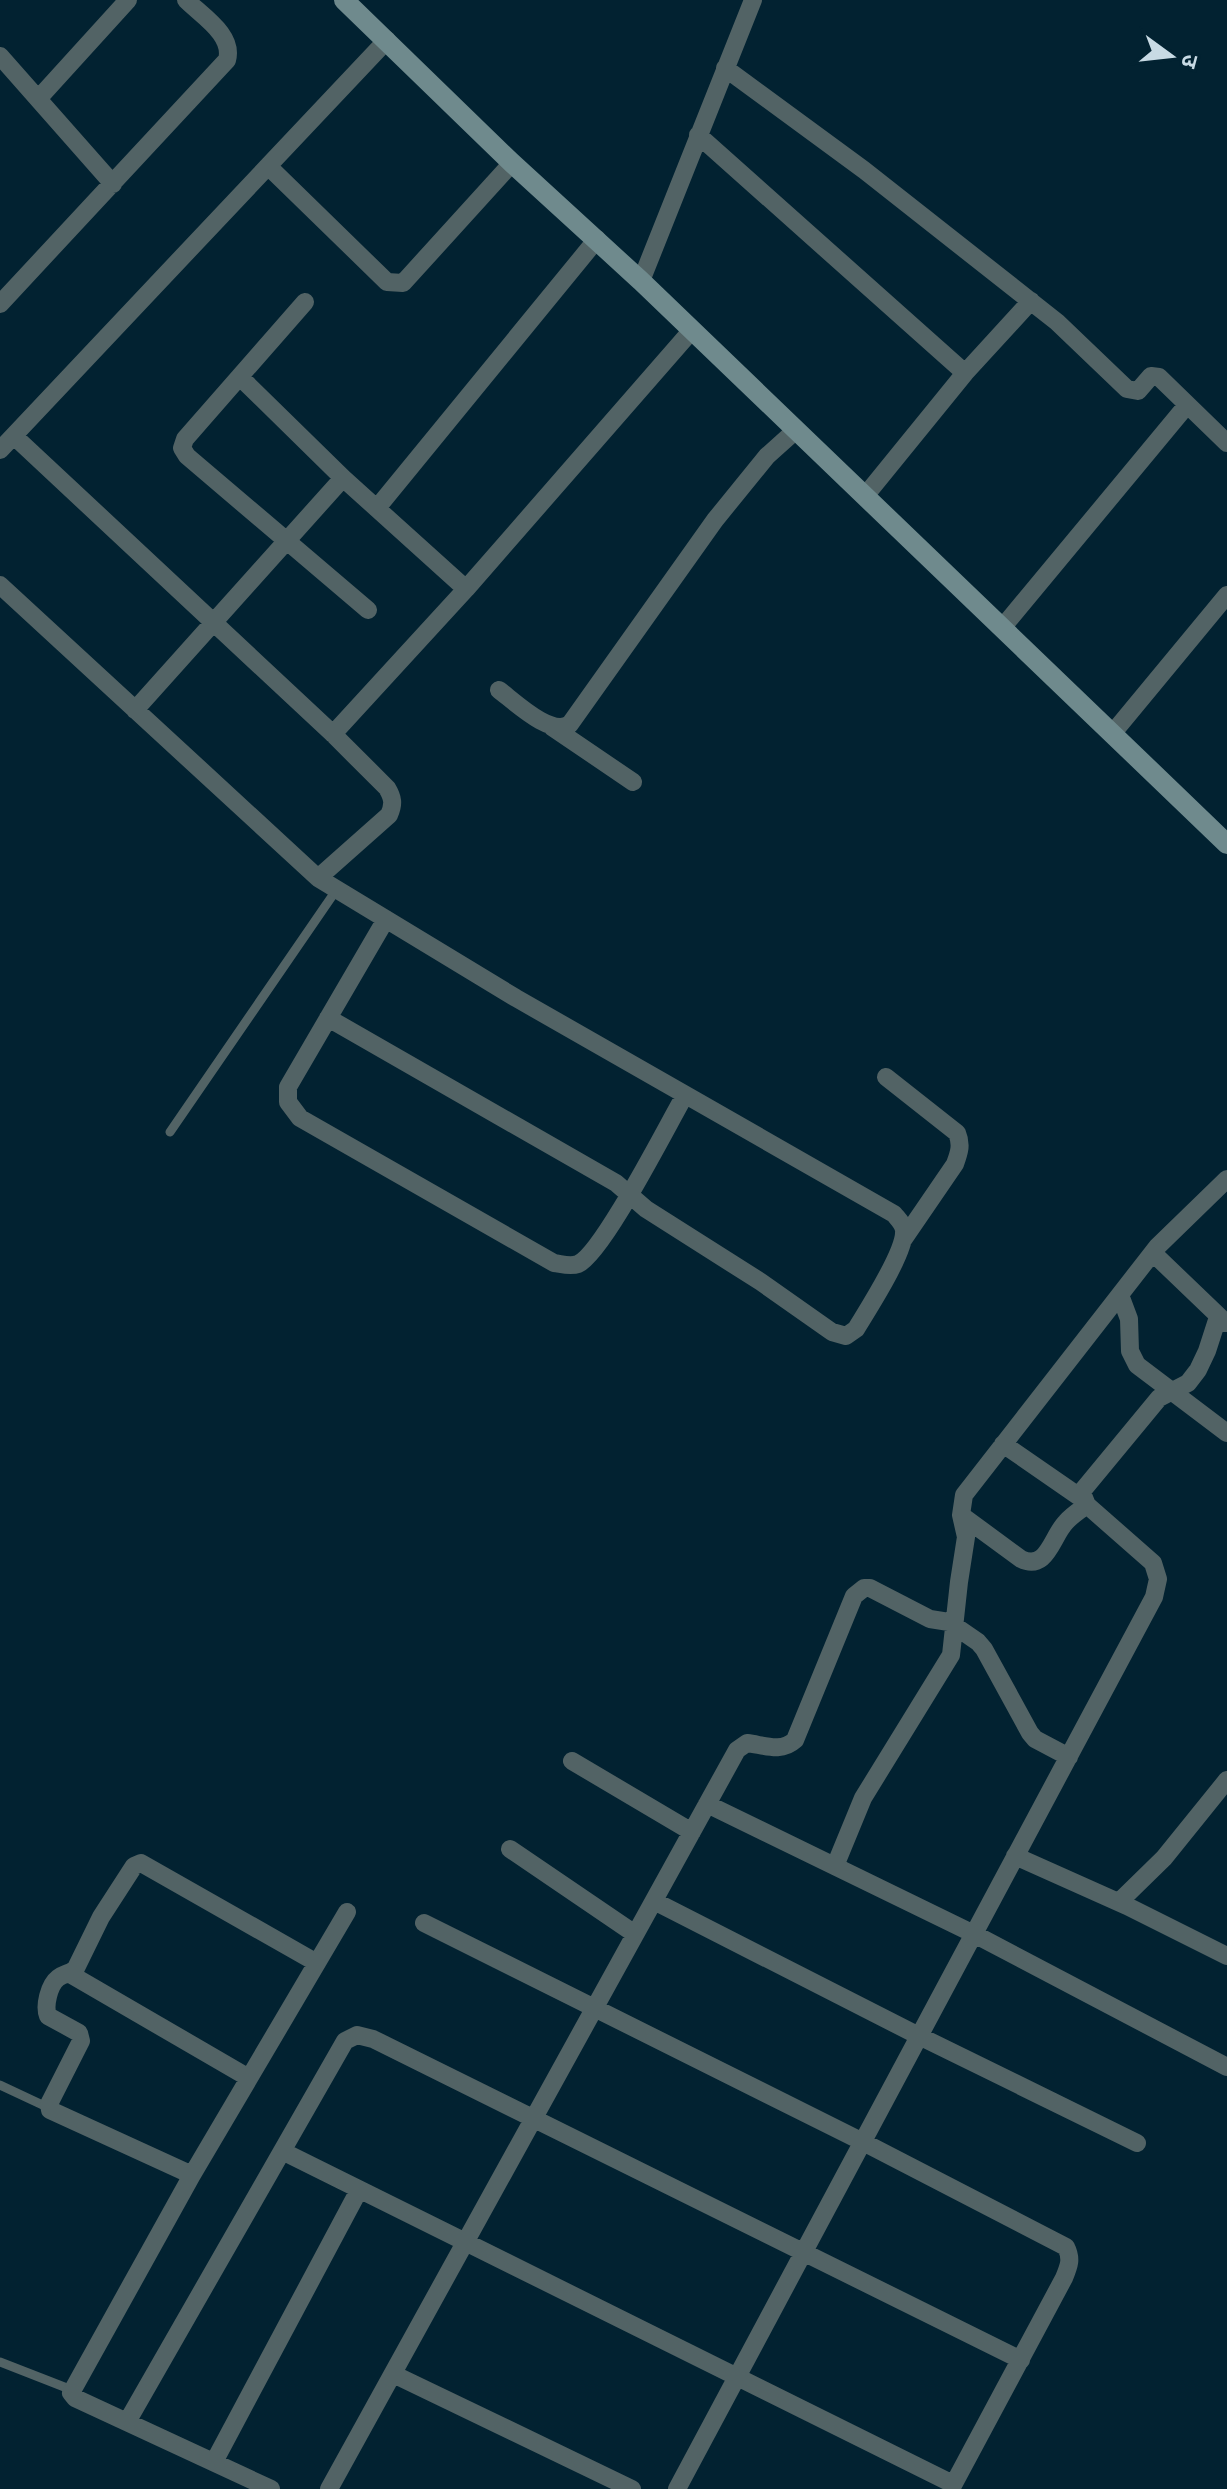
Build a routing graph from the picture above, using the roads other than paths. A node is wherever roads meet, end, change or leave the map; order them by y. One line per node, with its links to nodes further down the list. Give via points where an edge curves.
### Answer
1 (128, 0): 8 (street)
2 (186, 0): 12 (street, via 226,39 227,60)
3 (344, 0): 5 (street)
4 (753, 0): 7 (street)
5 (387, 40): 10 (street); 11 (street)
6 (0, 56): 8 (street)
7 (725, 68): 9 (street); 15 (street)
8 (38, 99): 12 (street)
9 (698, 135): 14 (street); 19 (street)
10 (512, 163): 11 (street, via 403,283 394,284); 13 (street)
11 (269, 167): 23 (street)
12 (113, 184): 17 (street)
13 (597, 239): 14 (street); 28 (street)
14 (641, 281): 18 (street)
15 (1031, 301): 19 (street); 21 (street, via 1127,389 1138,391 1154,375)
16 (305, 302): 20 (street)
17 (0, 304)
18 (692, 330): 22 (street); 31 (street)
19 (965, 373): 27 (street)
20 (241, 378): 26 (street); 29 (street, via 182,448)
21 (1187, 405): 24 (street); 35 (street)
22 (796, 430): 27 (street); 38 (street, via 767,456 715,520 577,717 565,728)
23 (15, 437): 25 (street); 34 (street)
24 (1227, 443)
25 (0, 450)
26 (343, 478): 28 (street); 29 (street)
27 (865, 496): 35 (street)
28 (377, 508): 31 (street)
29 (285, 542): 33 (street); 34 (street)
30 (0, 585): 37 (street)
31 (466, 589): 39 (street)
32 (1227, 595): 40 (street)
33 (368, 610)
34 (214, 622): 37 (street); 39 (street)
35 (1002, 628): 40 (street)
36 (499, 690): 38 (street)
37 (135, 710): 43 (street)
38 (552, 727): 41 (street)
39 (333, 734): 43 (street, via 387,788 393,807 383,822)
40 (1112, 734): 42 (street)
41 (633, 782)
42 (1227, 844)
43 (318, 878): 44 (street)
44 (337, 889): 45 (street); 49 (lane)
45 (386, 919): 46 (street); 48 (street)
46 (328, 1018): 51 (street); 51 (street, via 288,1087 288,1102 300,1118 554,1263 578,1264 591,1254)
47 (886, 1077): 52 (street, via 960,1140 955,1164)
48 (685, 1095): 51 (street); 52 (street, via 894,1214 903,1225)
49 (170, 1132)
50 (1223, 1189): 53 (street)
51 (629, 1195): 52 (street, via 839,1335 856,1329)
52 (903, 1240)
53 (1153, 1253): 54 (street); 55 (street)
54 (1120, 1295): 56 (street, via 1134,1360); 58 (street)
55 (1222, 1321): 56 (street, via 1198,1370)
56 (1173, 1391): 57 (street); 59 (street, via 1159,1398 1085,1485)
57 (1227, 1433)
58 (1003, 1444): 59 (street); 60 (street, via 968,1488)
59 (1086, 1502): 60 (street, via 1036,1562 1021,1559); 62 (street, via 1153,1563 1158,1579 1154,1597)
60 (961, 1515): 61 (street, via 966,1537)
61 (955, 1626): 62 (street, via 984,1649 1035,1739); 65 (street, via 870,1588 858,1591 795,1740 780,1748 742,1745); 69 (street, via 947,1666 867,1791)
62 (1069, 1757): 68 (street)
63 (572, 1761): 66 (street)
64 (1227, 1780): 71 (street, via 1164,1858)
65 (707, 1804): 66 (street); 69 (street)
66 (692, 1832): 70 (street)
67 (510, 1849): 74 (street)
68 (1015, 1856): 71 (street); 75 (street)
69 (835, 1866): 75 (street)
70 (654, 1901): 74 (street); 80 (street)
71 (1119, 1902): 76 (street)
72 (347, 1912): 77 (street)
73 (424, 1923): 79 (street)
74 (635, 1934): 79 (street)
75 (974, 1934): 80 (street); 81 (street)
76 (1227, 1956)
77 (317, 1963): 78 (street, via 141,1863 109,1904); 82 (street)
78 (70, 1974): 82 (street); 84 (street, via 56,1981 46,2012 79,2033 81,2041)
79 (594, 2009): 85 (street); 86 (street)
80 (919, 2036): 86 (street); 87 (street)
81 (1227, 2067)
82 (249, 2078): 89 (street)
83 (0, 2085): 84 (lane)
84 (49, 2108): 89 (street)
85 (533, 2120): 88 (street, via 357,2035 345,2041); 91 (street); 92 (street)
86 (863, 2142): 92 (street); 93 (street, via 1066,2247 1070,2265)
87 (1137, 2143)
88 (282, 2151): 90 (street); 98 (street)
89 (192, 2175): 97 (street)
90 (359, 2190): 91 (street); 99 (street)
91 (465, 2243): 95 (street); 96 (street)
92 (803, 2254): 93 (street); 96 (street)
93 (1021, 2360): 100 (street)
94 (0, 2362): 97 (lane)
95 (393, 2374): 102 (street); 103 (street)
96 (737, 2376): 100 (street); 104 (street)
97 (72, 2390): 98 (street, via 75,2398)
98 (127, 2422): 99 (street)
99 (214, 2462): 101 (street)
100 (952, 2486)
101 (271, 2489)
102 (329, 2489)
103 (632, 2489)
104 (677, 2489)

